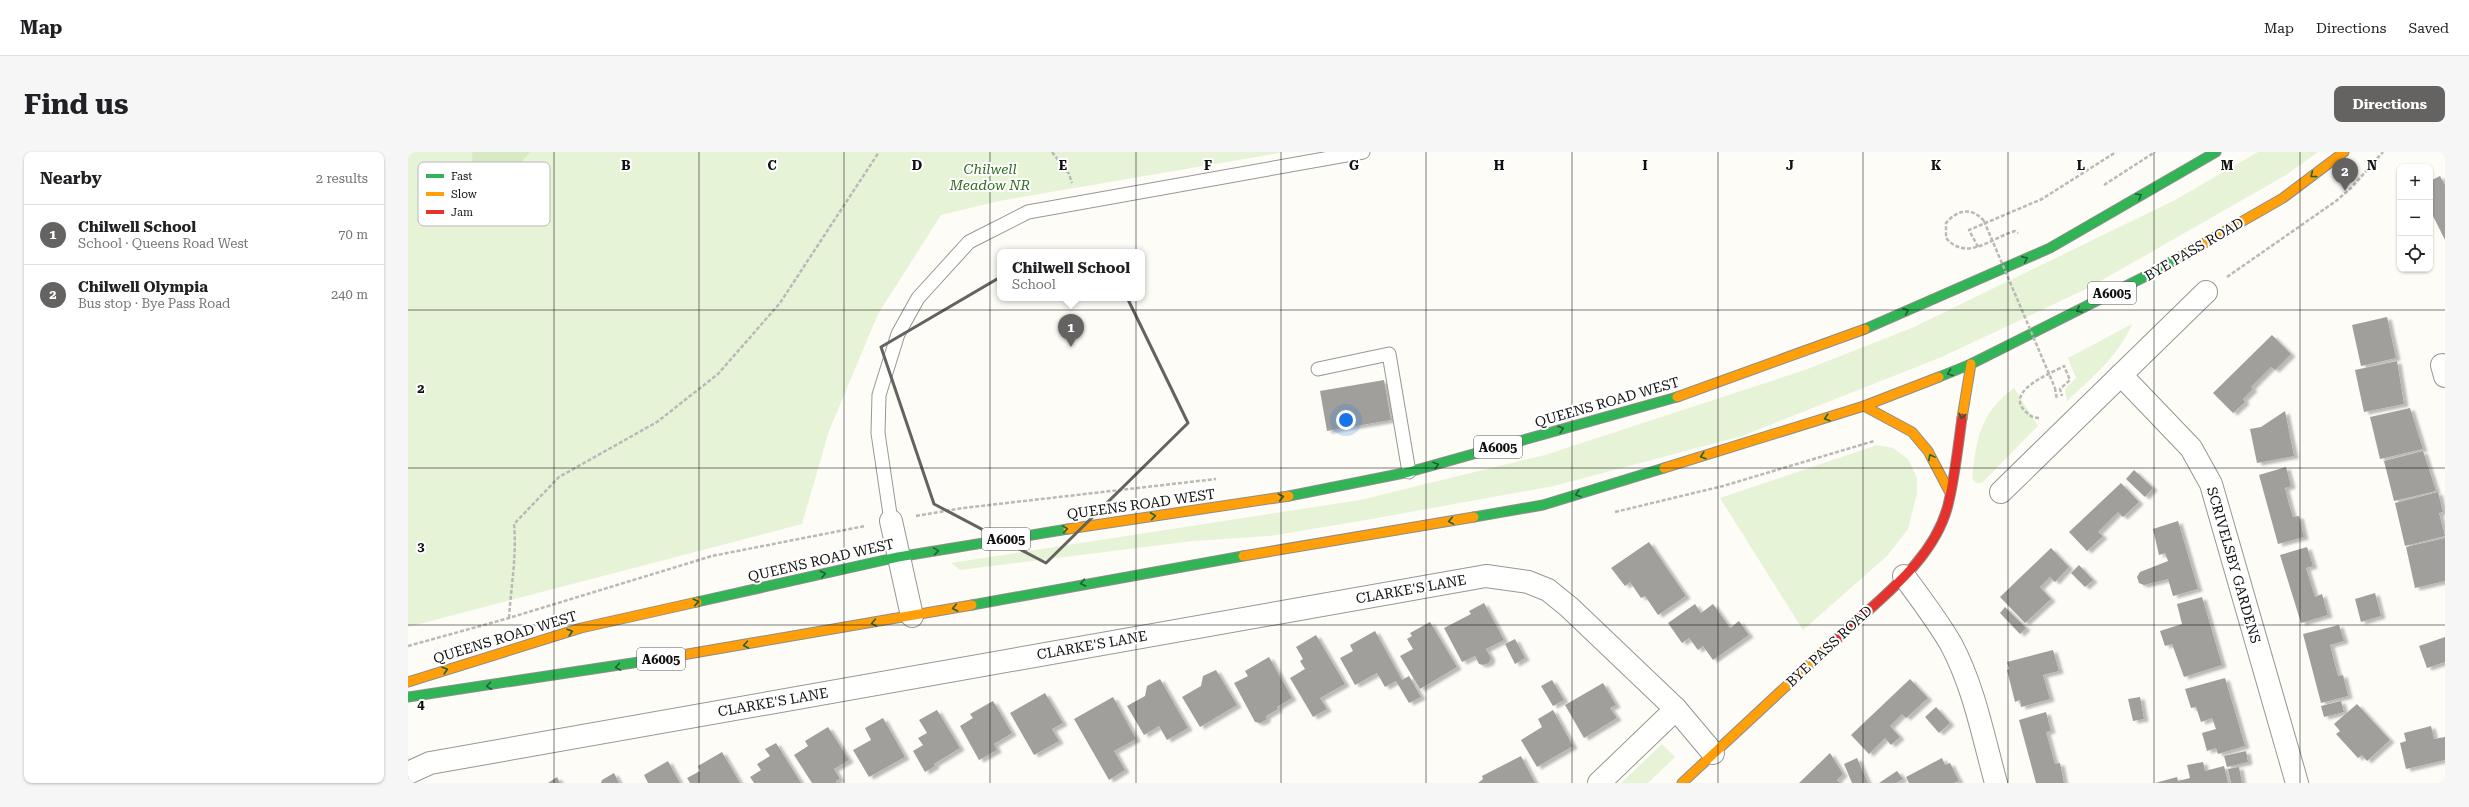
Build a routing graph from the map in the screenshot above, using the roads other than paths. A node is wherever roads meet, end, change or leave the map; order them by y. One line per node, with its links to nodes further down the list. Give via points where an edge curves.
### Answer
1 (1363, 152): 12 (lane, via 1028,212 969,242 918,298 898,334 878,395 878,433)
2 (2216, 152): 9 (main road, QUEENS ROAD WEST / A6005, one-way to 2, via 1693,392 1870,326 2050,248)
3 (2344, 152): 5 (main road, BYE PASS ROAD / A6005, one-way to 5, via 2282,198 2187,253)
4 (2206, 292): 7 (street)
5 (1971, 364): 8 (main road, BYE PASS ROAD / A6005, one-way to 8); 10 (main road, BYE PASS ROAD, one-way to 10)
6 (1318, 369): 9 (lane, via 1389,354)
7 (2121, 375): 11 (street); 24 (street, SCRIVELSBY GARDENS, via 2192,448 2211,484)
8 (1864, 406): 10 (main road, one-way to 8, via 1928,451 1912,432); 15 (main road, A6005, one-way to 15, via 1543,505 1129,575)
9 (1409, 472): 13 (main road, QUEENS ROAD WEST / A6005, one-way to 9, via 1114,521 1262,501)
10 (1949, 491): 14 (main road, BYE PASS ROAD, via 1942,525 1932,544)
11 (2001, 492)
12 (891, 521): 13 (street)
13 (898, 557): 15 (street); 16 (main road, QUEENS ROAD WEST / A6005, one-way to 13, via 580,628)
14 (1904, 576): 19 (main road, BYE PASS ROAD); 23 (street, via 1941,628 1961,665 1972,695)
15 (912, 616): 17 (main road, A6005, one-way to 17, via 592,671)
16 (408, 682)
17 (408, 697)
18 (1676, 709): 19 (street, CLARKE'S LANE); 20 (street, CLARKE'S LANE, via 1591,626 1548,590 1528,582 1486,576 430,763); 21 (street)
19 (1713, 753): 22 (main road, BYE PASS ROAD)
20 (408, 773)
21 (1599, 783)
22 (1682, 783)
23 (1996, 783)
24 (2297, 783)

